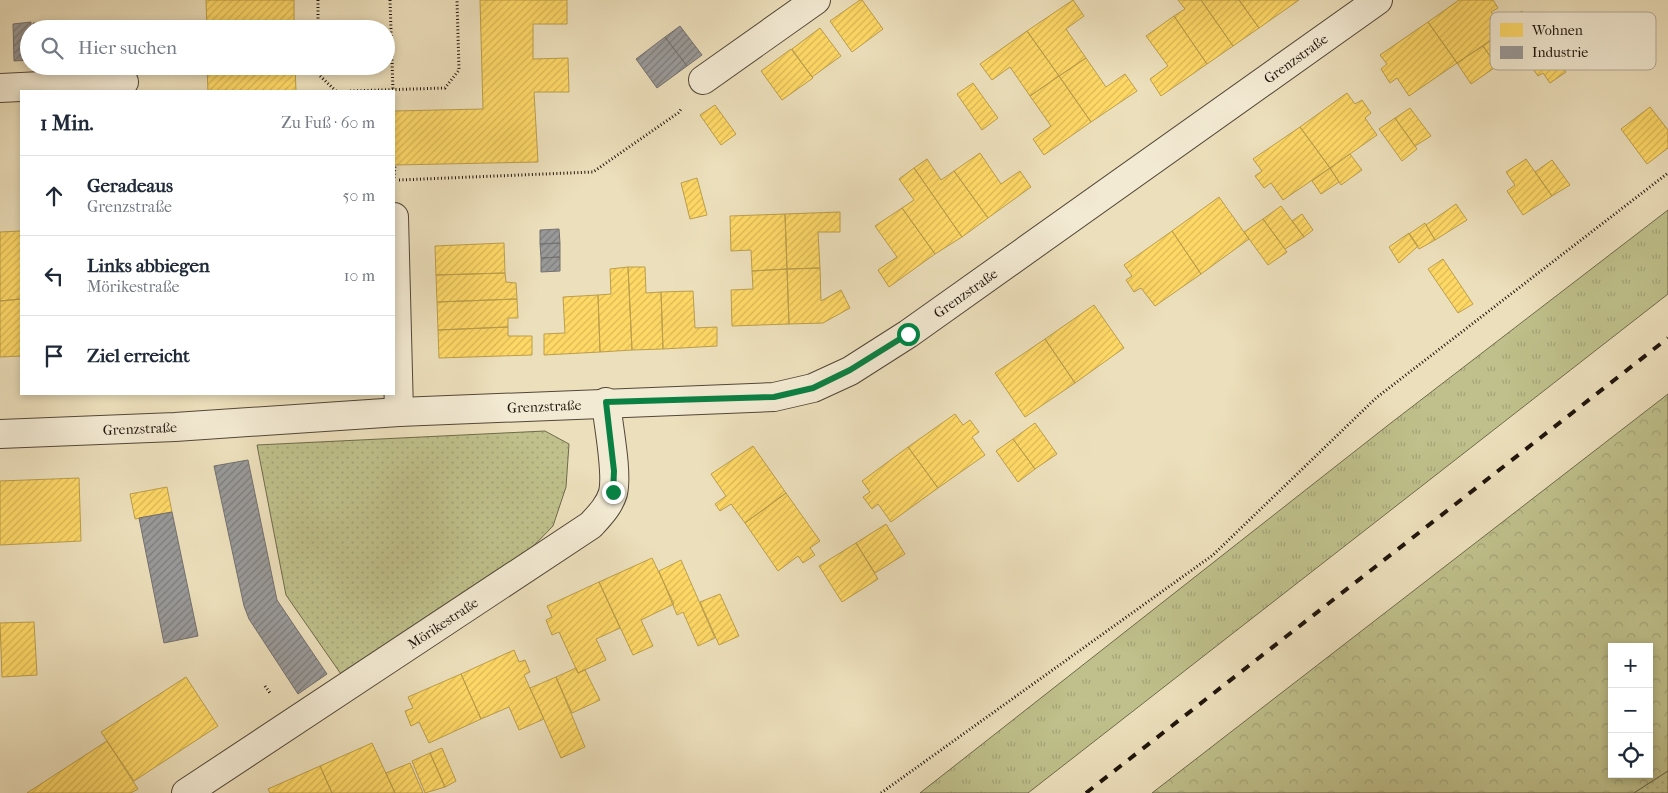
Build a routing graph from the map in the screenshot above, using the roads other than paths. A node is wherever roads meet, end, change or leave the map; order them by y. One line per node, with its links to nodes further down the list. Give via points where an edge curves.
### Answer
1 (816, 0): 3 (street)
2 (1378, 0): 7 (street, Grenzstraße, via 908,334 850,370 813,388 774,397)
3 (703, 80)
4 (124, 82): 5 (street)
5 (0, 88)
6 (395, 256): 8 (street)
7 (606, 402): 8 (street, Grenzstraße); 10 (street, Mörikestraße, via 614,471 613,492 605,509 591,525)
8 (399, 412): 9 (street, Grenzstraße, via 175,427)
9 (0, 434)
10 (186, 793)

